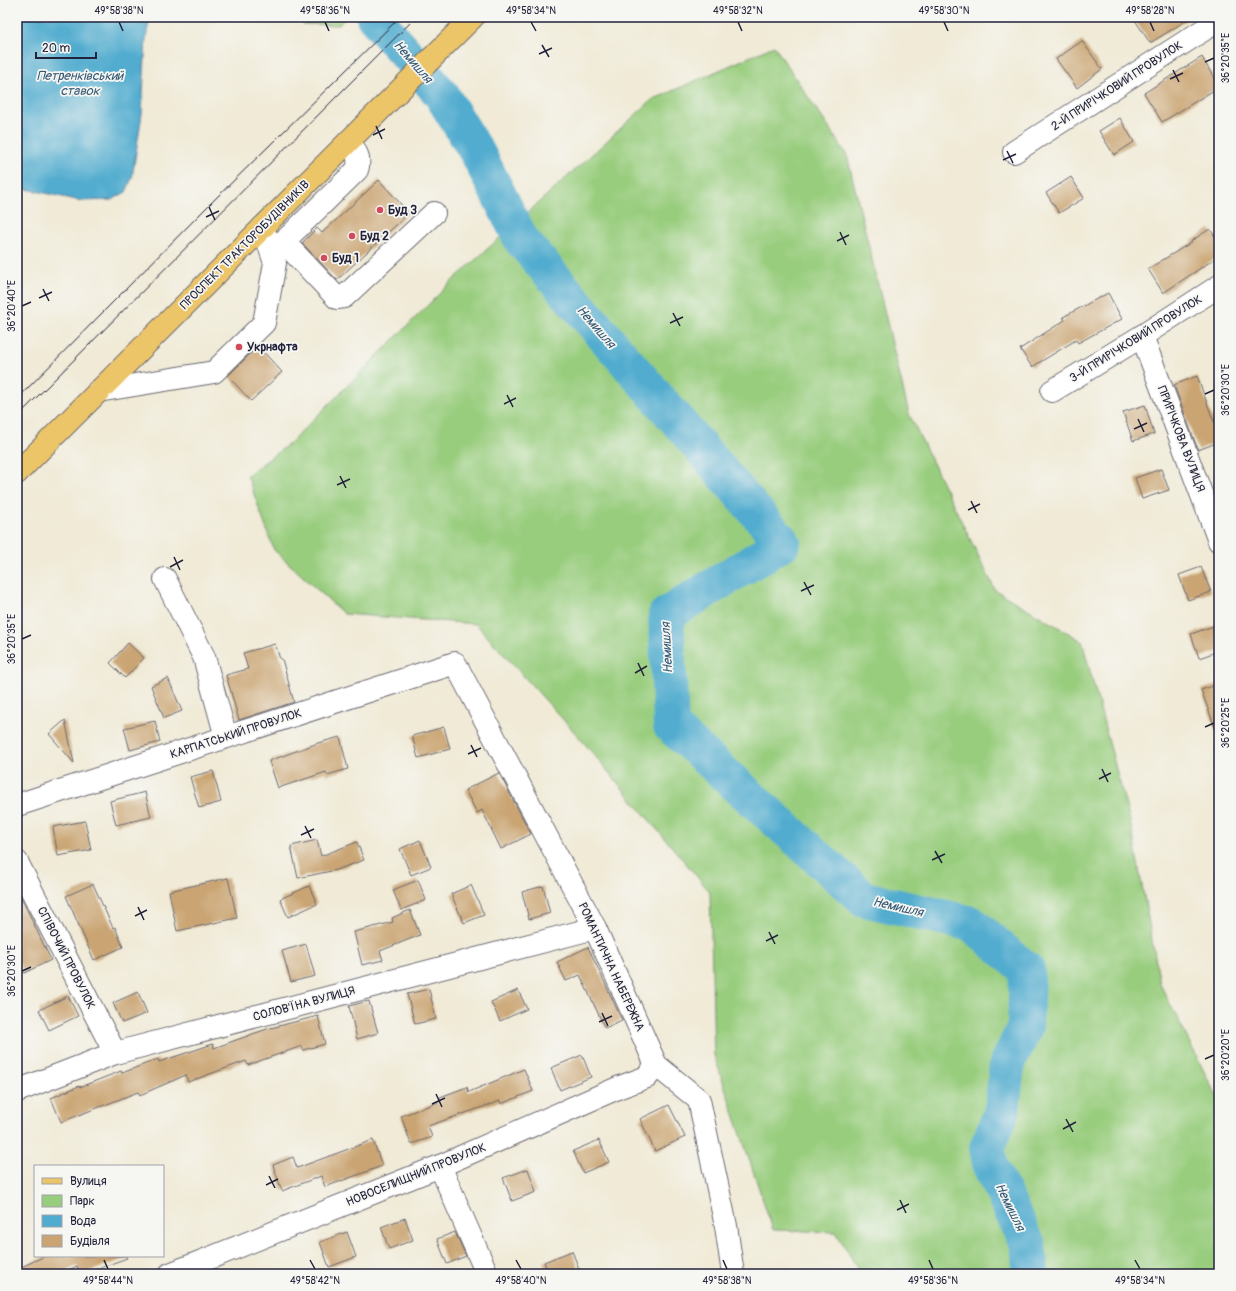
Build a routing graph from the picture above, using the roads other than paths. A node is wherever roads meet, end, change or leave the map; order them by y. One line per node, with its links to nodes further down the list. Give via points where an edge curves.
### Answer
1 (473, 17): 3 (main road, ПРОСПЕКТ ТРАКТОРОБУДІВНИКІВ)
2 (1219, 20): 4 (street, 2-Й ПРИРІЧКОВИЙ ПРОВУЛОК)
3 (349, 141): 6 (main road, ПРОСПЕКТ ТРАКТОРОБУДІВНИКІВ); 7 (street, via 359,155 360,163 357,170)
4 (1014, 152)
5 (434, 213): 7 (street, via 344,298 337,298)
6 (263, 227): 7 (street); 10 (main road, ПРОСПЕКТ ТРАКТОРОБУДІВНИКІВ)
7 (277, 247): 10 (street, via 264,323 214,372)
8 (1219, 286): 9 (street, 3-Й ПРИРІЧКОВИЙ ПРОВУЛОК)
9 (1142, 336): 11 (street, 3-Й ПРИРІЧКОВИЙ ПРОВУЛОК); 13 (street, ПРИРІЧКОВА ВУЛИЦЯ)
10 (98, 391): 12 (main road, ПРОСПЕКТ ТРАКТОРОБУДІВНИКІВ)
11 (1052, 391)
12 (17, 474)
13 (1219, 541)
14 (165, 579): 16 (street, via 204,657)
15 (455, 663): 16 (street, КАРПАТСЬКИЙ ПРОВУЛОК); 19 (street, РОМАНТИЧНА НАБЕРЕЖНА)
16 (226, 737): 17 (street, КАРПАТСЬКИЙ ПРОВУЛОК)
17 (17, 805)
18 (17, 862): 20 (street, СПІВОЧИЙ ПРОВУЛОК)
19 (595, 928): 20 (street, СОЛОВ'ЇНА ВУЛИЦЯ); 21 (street, РОМАНТИЧНА НАБЕРЕЖНА)
20 (115, 1053): 22 (street, СОЛОВ'ЇНА ВУЛИЦЯ)
21 (656, 1065): 23 (street, НОВОСЕЛИЩНИЙ ПРОВУЛОК, via 647,1077); 26 (street, РОМАНТИЧНА НАБЕРЕЖНА, via 699,1100 726,1226)
22 (17, 1091)
23 (440, 1166): 24 (street, НОВОСЕЛИЩНИЙ ПРОВУЛОК); 25 (street)
24 (170, 1274)
25 (487, 1274)
26 (733, 1274)

